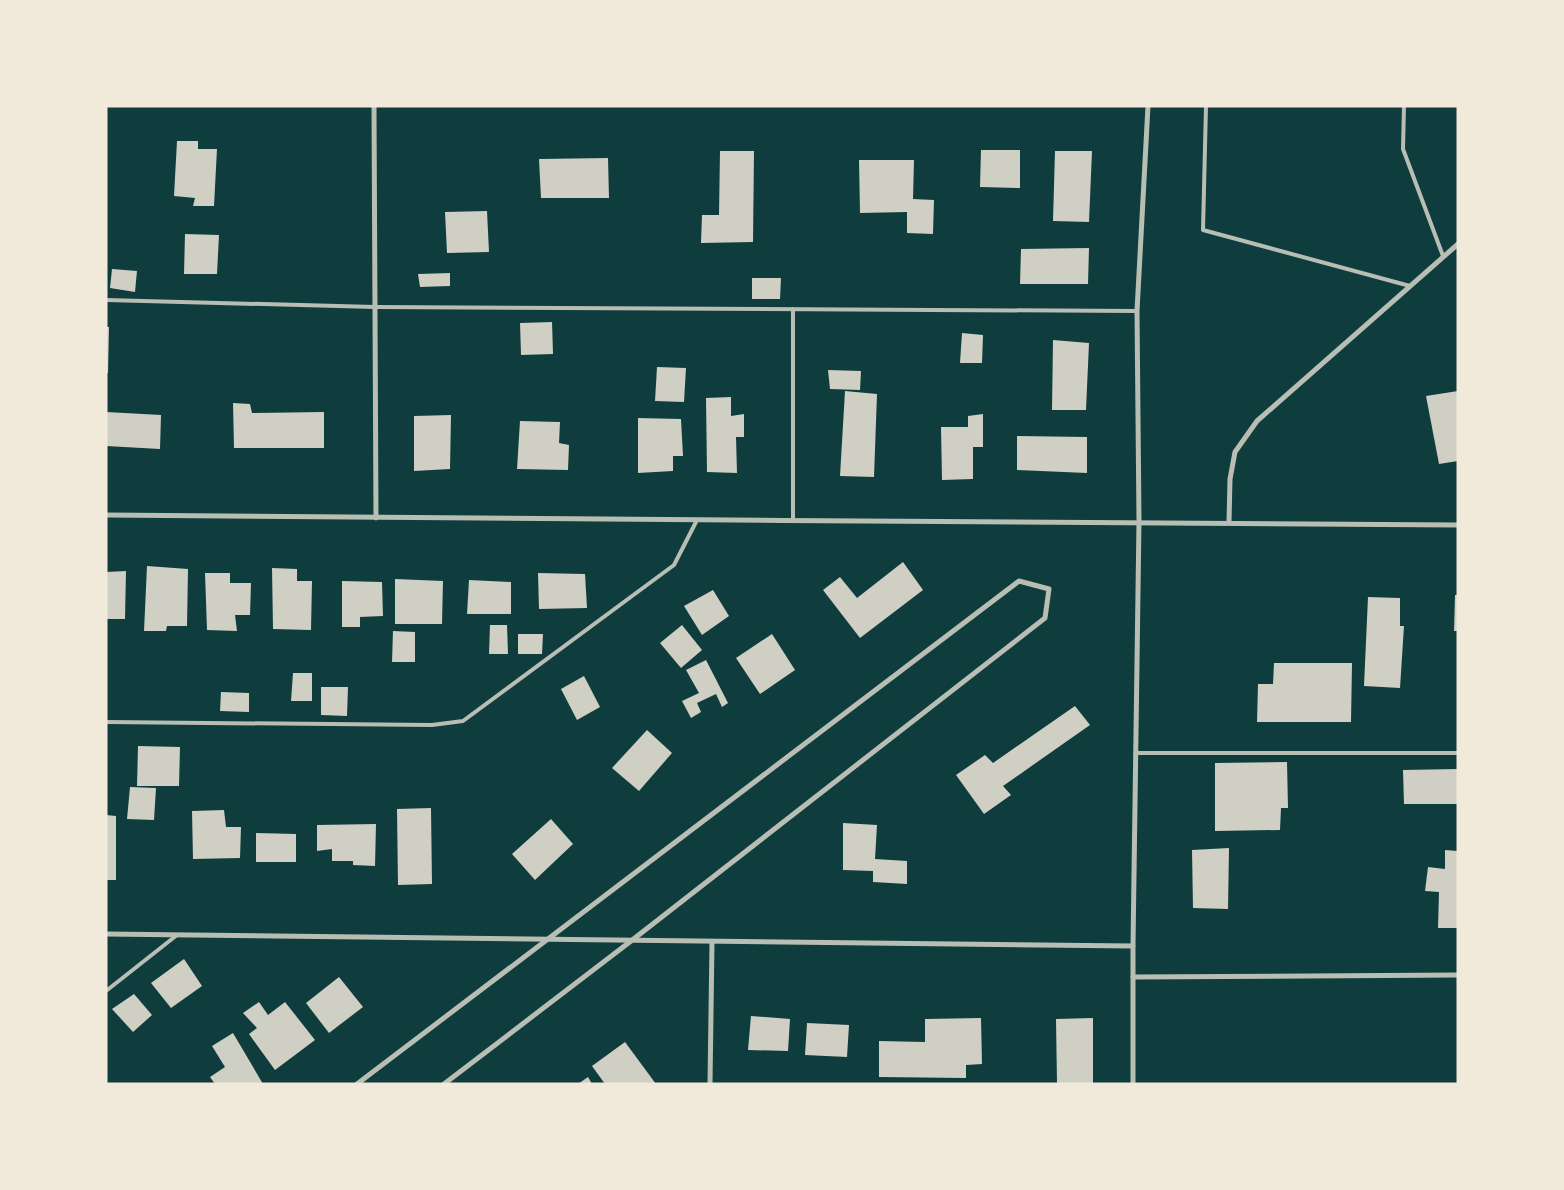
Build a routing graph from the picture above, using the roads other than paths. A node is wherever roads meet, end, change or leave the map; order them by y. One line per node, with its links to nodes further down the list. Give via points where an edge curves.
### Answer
1 (374, 106): 9 (street)
2 (1148, 106): 11 (street)
3 (1206, 106): 7 (lane, via 1203,230)
4 (1404, 106): 6 (lane, via 1403,150)
5 (1458, 244): 6 (street)
6 (1443, 256): 7 (street)
7 (1410, 286): 17 (street, via 1257,421 1235,452 1230,479)
8 (106, 300): 9 (lane)
9 (375, 307): 10 (lane); 13 (street)
10 (792, 309): 11 (lane); 15 (lane)
11 (1137, 311): 16 (street)
12 (106, 515): 13 (street)
13 (376, 518): 14 (street)
14 (697, 520): 15 (street); 19 (lane, via 674,565 464,721 432,725)
15 (793, 520): 16 (street)
16 (1139, 521): 17 (street); 20 (street)
17 (1229, 522): 18 (street)
18 (1458, 525)
19 (106, 722)
20 (1136, 753): 21 (lane); 27 (street)
21 (1458, 753)
22 (106, 934): 23 (street)
23 (178, 935): 24 (street); 30 (lane)
24 (548, 940): 25 (street); 25 (street, via 1019,582 1049,590 1045,618); 31 (street)
25 (631, 941): 26 (street); 32 (street)
26 (712, 942): 27 (street); 33 (street)
27 (1133, 946): 29 (street)
28 (1458, 976): 29 (street)
29 (1133, 977): 34 (street)
30 (106, 991)
31 (357, 1084)
32 (444, 1084)
33 (710, 1084)
34 (1134, 1084)

